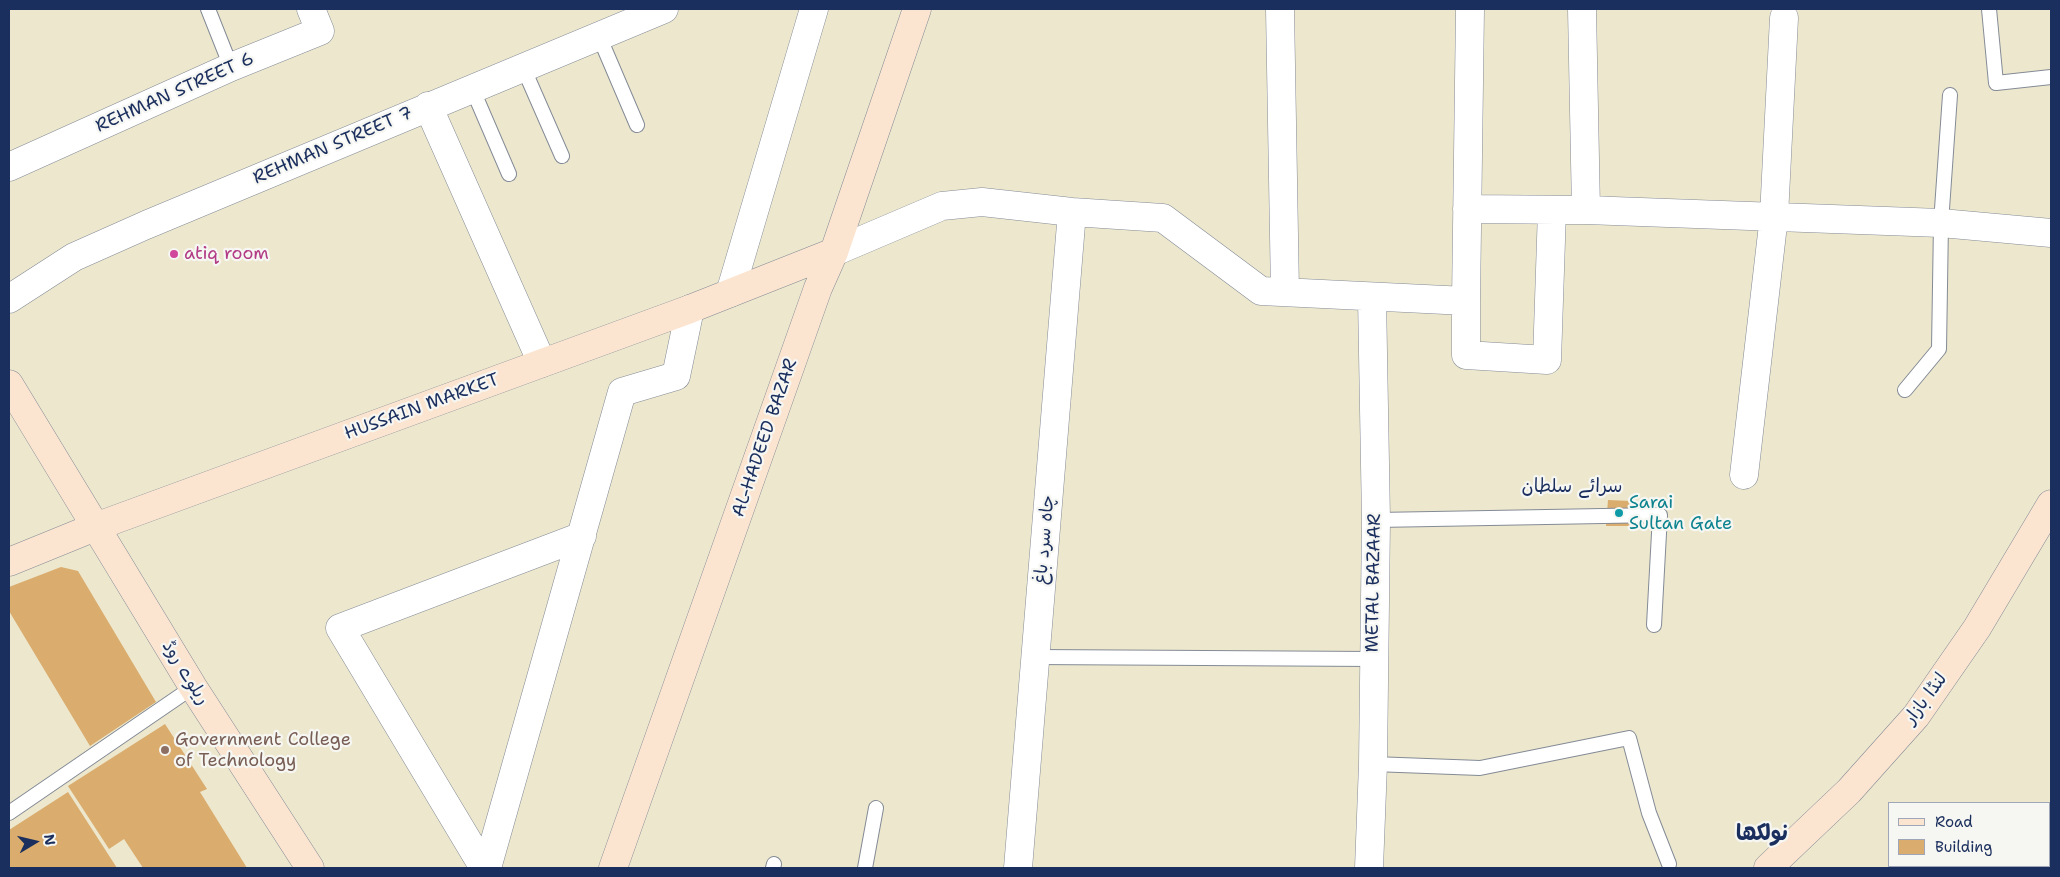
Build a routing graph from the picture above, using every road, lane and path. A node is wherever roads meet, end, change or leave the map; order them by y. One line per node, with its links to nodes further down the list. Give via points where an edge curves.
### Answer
1 (208, 9): 12 (lane)
2 (311, 9): 12 (street, REHMAN STREET 6, via 320,31)
3 (664, 9): 11 (street, REHMAN STREET 7)
4 (814, 9): 31 (street)
5 (917, 9): 29 (street, AL-HADEED BAZAR)
6 (1280, 9): 30 (street)
7 (1470, 9): 22 (street)
8 (1582, 9): 24 (street)
9 (1989, 9): 14 (lane, via 1996,84)
10 (1784, 18): 26 (street)
11 (598, 36): 13 (street, REHMAN STREET 7); 18 (lane)
12 (231, 67): 20 (street, REHMAN STREET 6)
13 (523, 67): 15 (street, REHMAN STREET 7); 19 (lane)
14 (2051, 77)
15 (472, 88): 17 (street, REHMAN STREET 7); 21 (lane)
16 (1950, 94): 27 (lane)
17 (428, 106): 33 (street, REHMAN STREET 7, via 74,257); 36 (street)
18 (637, 125)
19 (562, 156)
20 (9, 167)
21 (510, 174)
22 (1467, 210): 23 (street); 34 (street)
23 (1552, 210): 24 (street); 34 (street, via 1547,360 1466,355)
24 (1586, 210): 26 (street)
25 (1072, 212): 29 (street, via 982,202 942,206); 30 (street, via 1163,218 1261,290); 46 (street, چاہ سرد باغ)
26 (1774, 216): 27 (street); 39 (street)
27 (1941, 223): 28 (street); 38 (lane, via 1939,349)
28 (2051, 232)
29 (834, 252): 31 (street, HUSSAIN MARKET); 55 (street, AL-HADEED BAZAR, via 818,288)
30 (1285, 292): 32 (street)
31 (730, 293): 35 (street, HUSSAIN MARKET)
32 (1372, 297): 34 (street); 41 (street, METAL BAZAAR)
33 (9, 299)
34 (1466, 300)
35 (690, 309): 36 (street, HUSSAIN MARKET); 43 (street, via 676,376 622,392)
36 (542, 363): 42 (street, HUSSAIN MARKET)
37 (9, 384): 42 (street, ریلوے روڈ)
38 (1905, 390)
39 (1744, 475)
40 (2051, 504): 59 (street, لنڈا بازار, via 1978,628 1916,716 1849,791)
41 (1376, 520): 45 (lane, via 1660,515); 47 (street, METAL BAZAAR)
42 (95, 528): 44 (street, HUSSAIN MARKET); 48 (street, ریلوے روڈ)
43 (582, 536): 54 (street); 54 (street, via 340,628)
44 (9, 562)
45 (1654, 625)
46 (1035, 656): 47 (lane); 57 (street, چاہ سرد باغ)
47 (1373, 658): 49 (street, METAL BAZAAR)
48 (194, 687): 51 (lane); 53 (street, ریلوے روڈ)
49 (1373, 764): 52 (lane, via 1480,768 1629,738 1648,813); 58 (street, METAL BAZAAR)
50 (876, 808): 56 (lane)
51 (9, 814)
52 (1669, 864)
53 (310, 868)
54 (485, 868)
55 (613, 868)
56 (865, 868)
57 (1018, 868)
58 (1369, 868)
59 (1768, 868)

